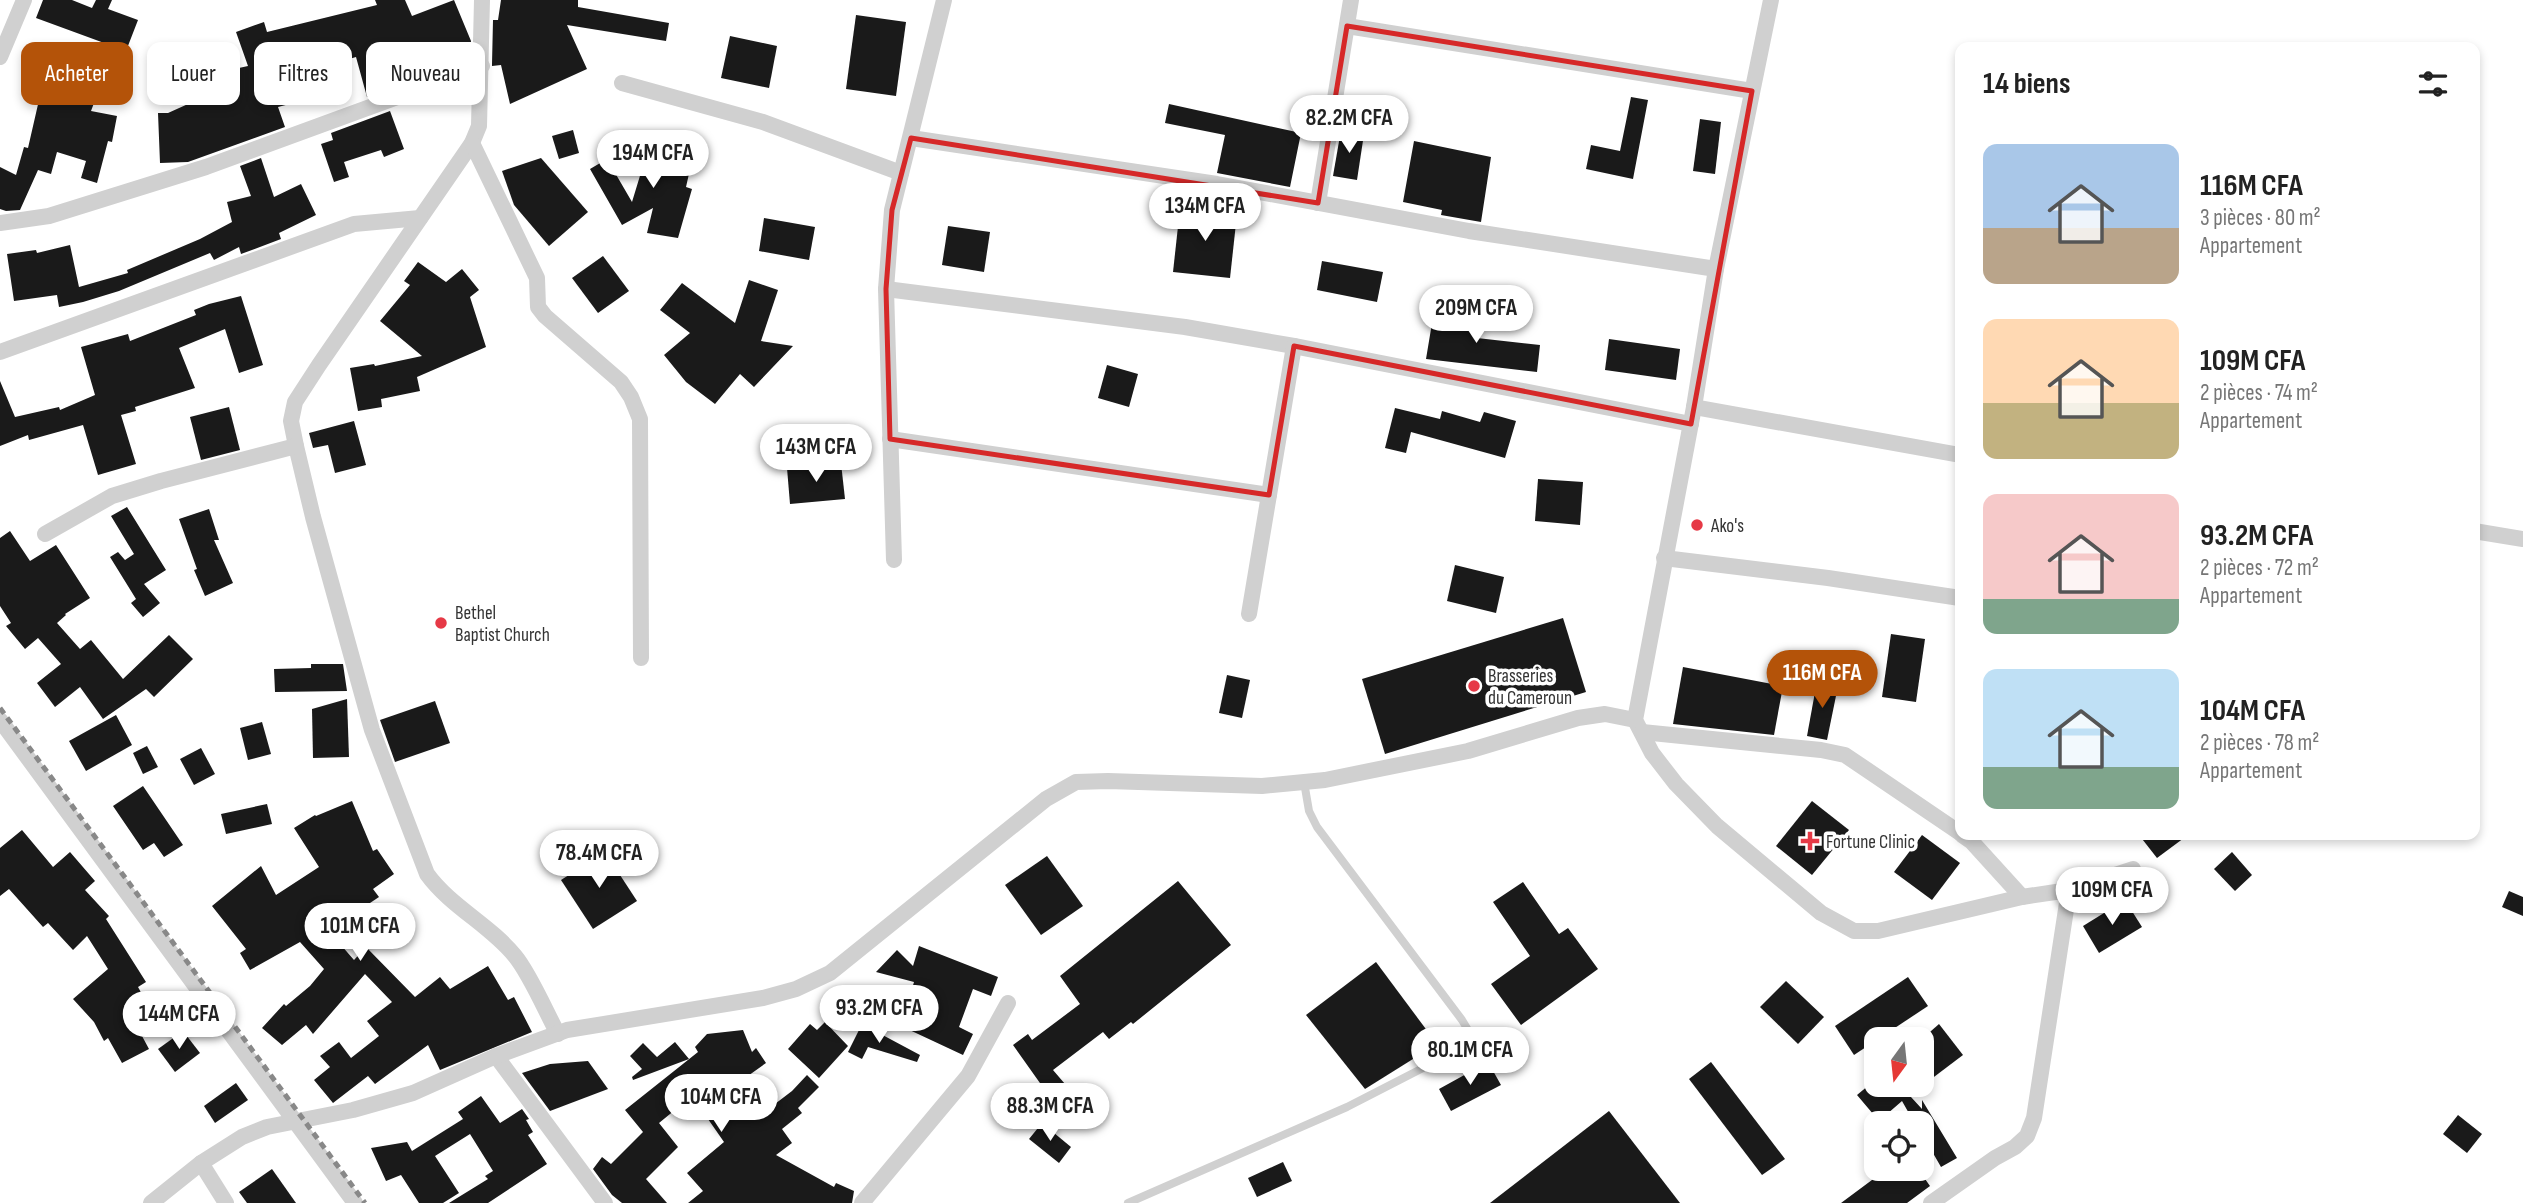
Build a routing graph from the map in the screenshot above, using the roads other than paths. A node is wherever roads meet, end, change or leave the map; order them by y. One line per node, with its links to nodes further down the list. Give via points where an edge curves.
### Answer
1 (24, 0): 8 (street)
2 (482, 0): 7 (street)
3 (944, 0): 13 (street)
4 (1351, 0): 6 (street)
5 (1771, 0): 10 (street)
6 (1347, 26): 10 (street); 16 (street)
7 (482, 42)
8 (0, 57)
9 (622, 83): 15 (street, via 763,122)
10 (1752, 91): 19 (street)
11 (375, 105): 18 (street, via 206,167 49,215)
12 (480, 105): 14 (street)
13 (911, 138): 15 (street); 16 (street)
14 (472, 142): 17 (street); 36 (street, via 537,278 538,307 621,383 640,419)
15 (901, 173): 20 (street, via 892,210)
16 (1318, 203): 19 (street)
17 (420, 218): 22 (street, via 354,225); 26 (street, via 295,402 291,421)
18 (0, 223)
19 (1716, 269): 23 (street)
20 (886, 289): 21 (street, via 1185,327); 25 (street)
21 (1294, 346): 24 (street); 28 (street)
22 (0, 352)
23 (1694, 407): 24 (street); 27 (street)
24 (1691, 424): 32 (street)
25 (890, 439): 28 (street); 33 (street)
26 (296, 446): 30 (street, via 112,496); 46 (street, via 372,730 427,874 438,889 517,957)
27 (1955, 454)
28 (1269, 495): 35 (street)
29 (2480, 532): 31 (street)
30 (45, 534)
31 (2523, 539)
32 (1664, 558): 34 (street); 38 (street)
33 (894, 560)
34 (1955, 597)
35 (1249, 614)
36 (641, 658)
37 (0, 720): 48 (street)
38 (1638, 726): 39 (street, via 1605,714 1578,718 1468,751); 40 (street, via 1845,755); 44 (street, via 1652,753 1697,806 1838,924 1854,931 1878,931)
39 (1304, 782): 46 (street, via 1262,786 1076,782 1046,799 830,973 763,998); 55 (lane, via 1317,827 1462,1020 1468,1030 1466,1040 1458,1050 1347,1107)
40 (1955, 830)
41 (1969, 840): 44 (street)
42 (2133, 869): 43 (street)
43 (2070, 890): 44 (street); 56 (street, via 2034,1118 2027,1136)
44 (2022, 897)
45 (1008, 1003): 54 (street, via 968,1076)
46 (558, 1034): 47 (street)
47 (496, 1056): 48 (street, via 413,1093); 53 (street)
48 (294, 1122): 49 (street, via 242,1137); 52 (street)
49 (201, 1163): 50 (street); 51 (street)
50 (150, 1203)
51 (226, 1203)
52 (355, 1203)
53 (605, 1203)
54 (862, 1203)
55 (1128, 1203)
56 (1931, 1203)

